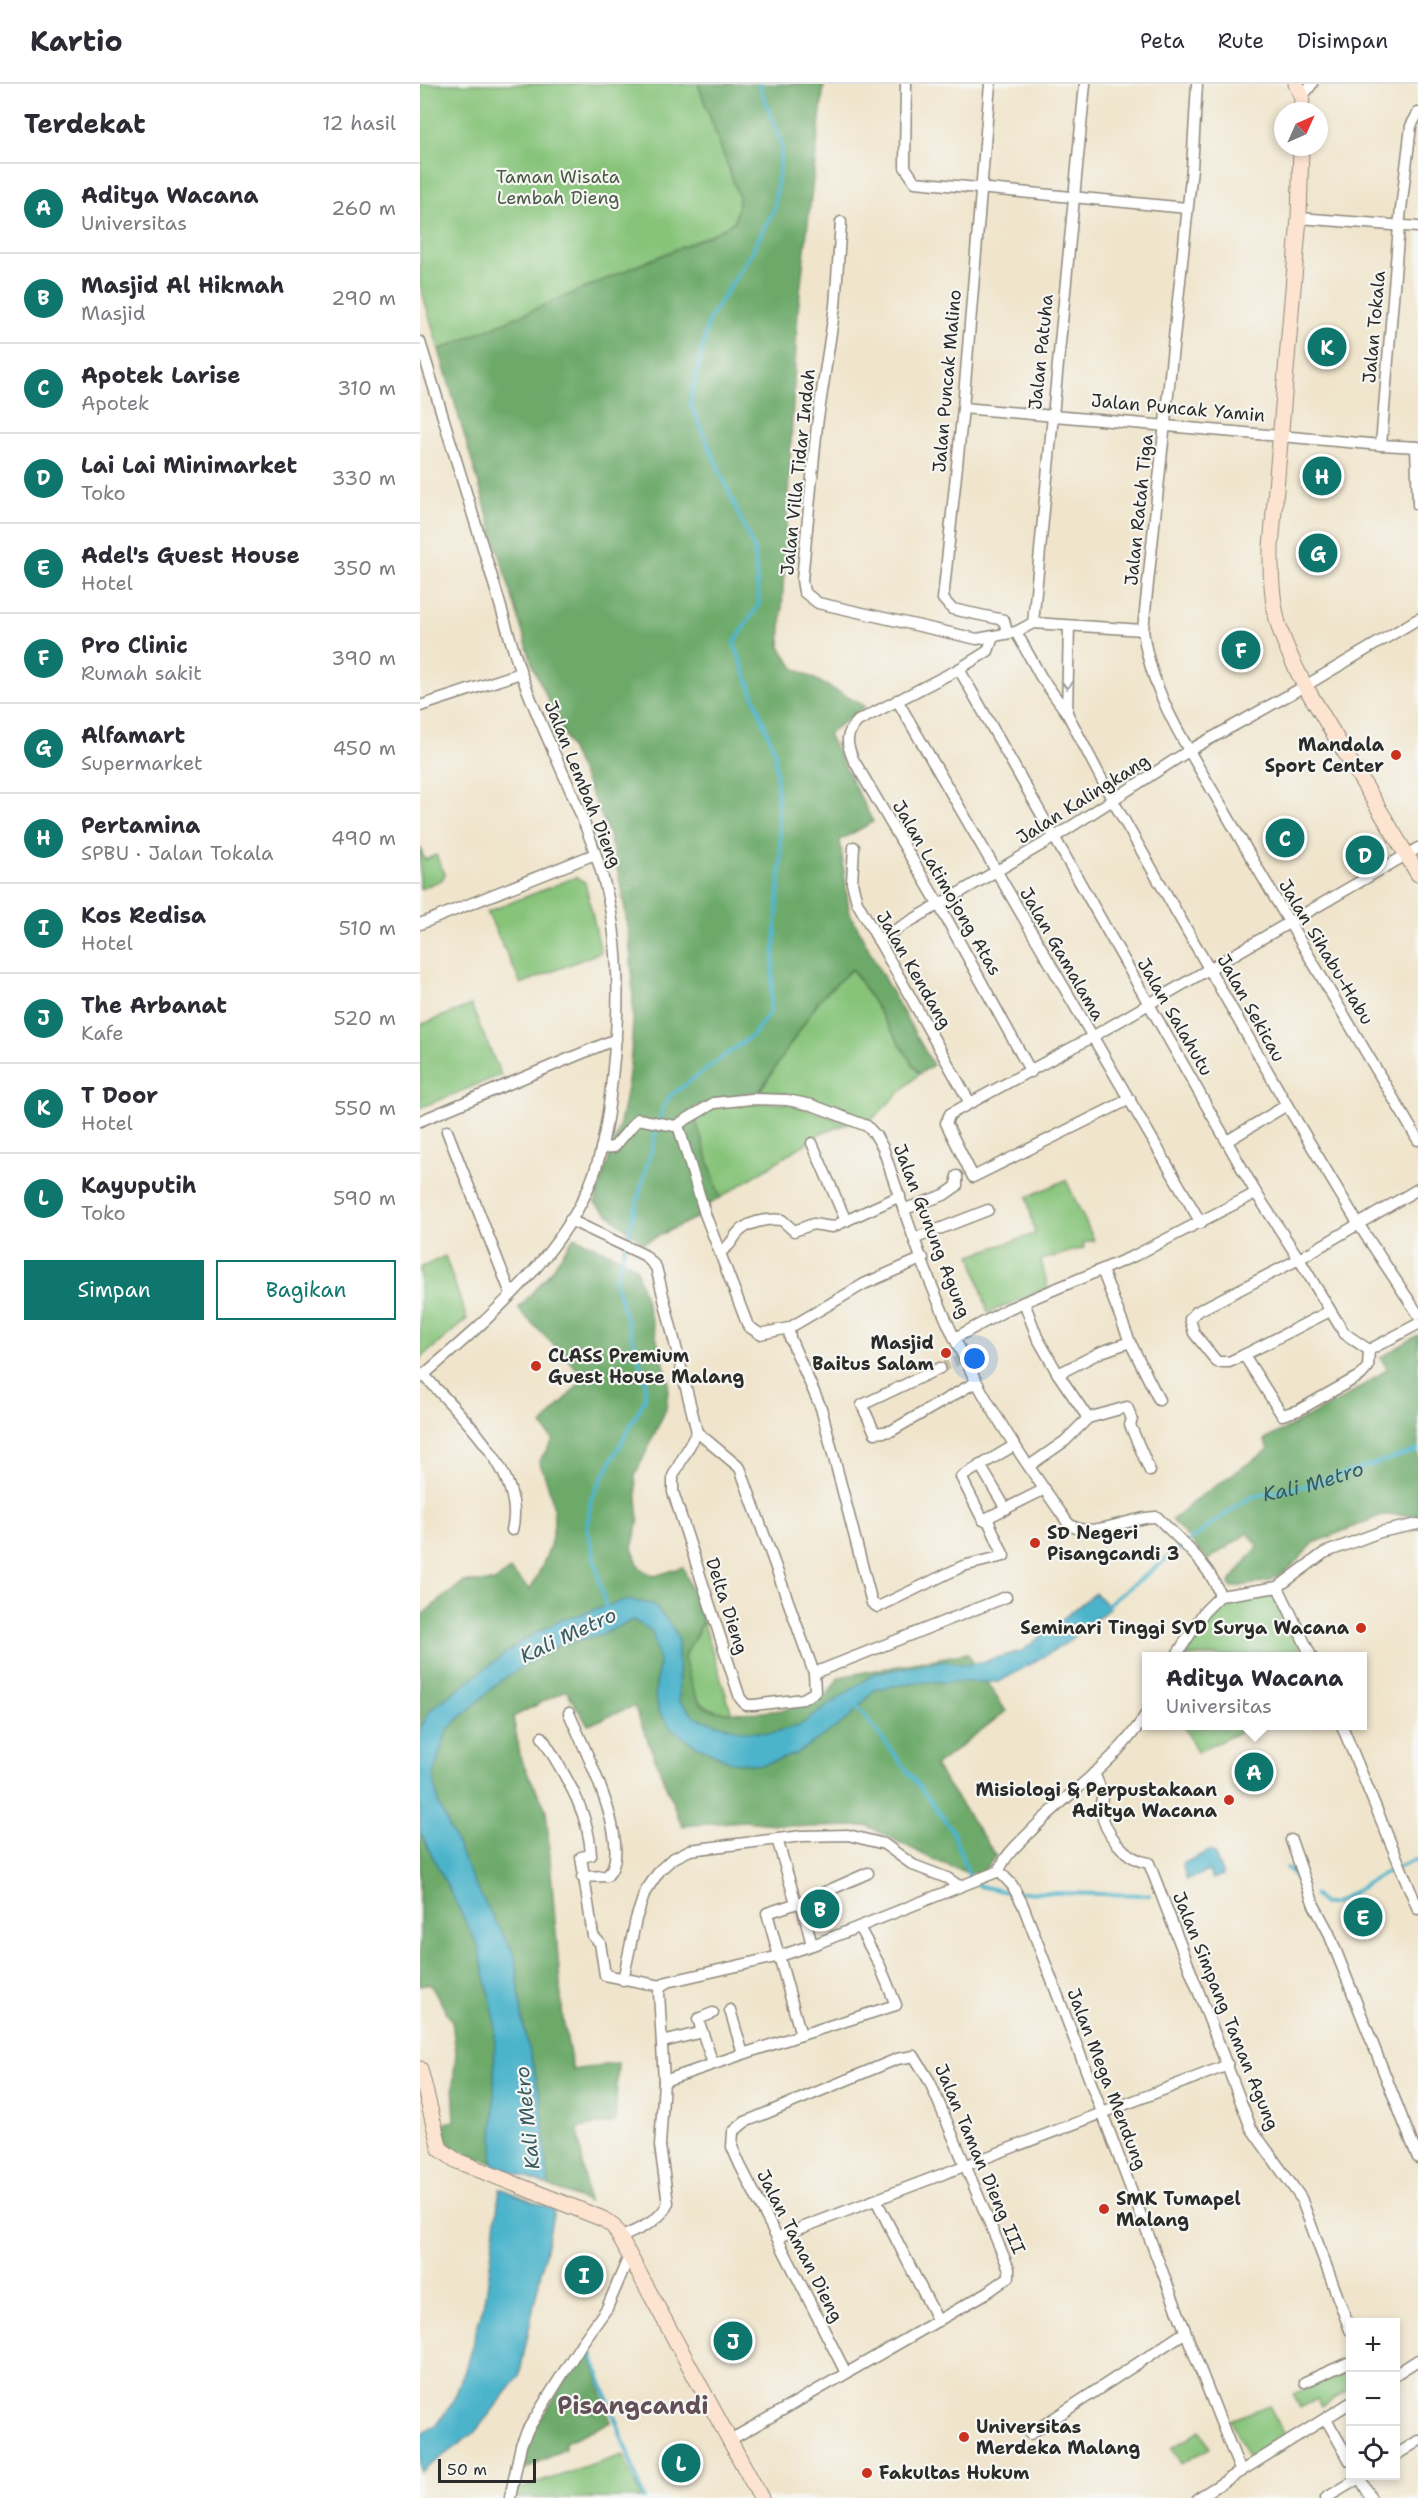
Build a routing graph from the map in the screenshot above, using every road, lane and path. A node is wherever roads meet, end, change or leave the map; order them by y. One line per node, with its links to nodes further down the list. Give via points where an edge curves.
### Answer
1 (906, 84): 9 (street, via 905,167 910,177 920,184)
2 (990, 84): 9 (street, Jalan Puncak Malino)
3 (1084, 84): 10 (street, Jalan Patuha)
4 (1197, 84): 11 (street, Jalan Ratah Tiga)
5 (1312, 84): 6 (street)
6 (1300, 97)
7 (1418, 113): 14 (street, Jalan Tokala, via 1411,126)
8 (1301, 156): 12 (main road, Jalan Puncak Yamin)
9 (979, 189): 10 (street); 17 (street, Jalan Puncak Malino)
10 (1074, 196): 11 (street); 18 (street, Jalan Patuha)
11 (1187, 208): 19 (street, Jalan Ratah Tiga)
12 (1299, 218): 14 (street); 20 (main road, Jalan Puncak Yamin)
13 (841, 222): 29 (street, Jalan Villa Tidar Indah, via 835,306 817,425 804,592 818,603 965,638)
14 (1399, 226): 15 (street); 21 (street, Jalan Tokala)
15 (1418, 227)
16 (420, 342): 31 (street, Jalan Lembah Dieng)
17 (963, 408): 18 (street, Jalan Puncak Yamin); 28 (street, Jalan Puncak Malino, via 943,599 952,609 1004,620)
18 (1051, 416): 19 (street, Jalan Puncak Yamin); 25 (street, Jalan Patuha)
19 (1165, 427): 20 (street, Jalan Puncak Yamin); 27 (street, Jalan Ratah Tiga)
20 (1280, 436): 21 (street); 32 (main road, via 1270,586 1275,617)
21 (1381, 445): 22 (street)
22 (1417, 447): 23 (street)
23 (1418, 505)
24 (1418, 619): 32 (street, Jalan Kalingkang)
25 (1033, 623): 26 (street); 28 (street, Jalan Villa Tidar Indah)
26 (1068, 626): 27 (street); 35 (street, one-way to 35)
27 (1143, 630): 36 (street, Jalan Ratah Tiga, via 1146,656 1162,700)
28 (1012, 633): 29 (street, Jalan Villa Tidar Indah); 35 (street, Jalan Sekicau)
29 (993, 637): 30 (street, via 988,651)
30 (959, 669): 33 (street); 38 (street, Jalan Salahutu)
31 (521, 674): 34 (street); 41 (street, Jalan Lembah Dieng)
32 (1305, 687): 36 (street, Jalan Kalingkang); 40 (main road)
33 (897, 700): 42 (street, Jalan Gamalama); 44 (street, Jalan Latimojong Atas, via 850,728 848,746)
34 (420, 706)
35 (1067, 712): 37 (street, Jalan Sekicau)
36 (1190, 750): 37 (street, Jalan Kalingkang); 45 (street, Jalan Sihabu-Habu)
37 (1113, 801): 38 (street, Jalan Kalingkang); 48 (street, Jalan Sekicau)
38 (1055, 837): 42 (street, Jalan Kalingkang); 49 (street, Jalan Salahutu)
39 (854, 847): 47 (street, Jalan Kendang, via 852,883 857,902)
40 (1412, 851): 43 (main road); 45 (street)
41 (595, 854): 46 (street); 51 (street, Jalan Lembah Dieng, via 615,954)
42 (996, 873): 44 (street, Jalan Kalingkang); 50 (street, Jalan Gamalama)
43 (1418, 874)
44 (939, 905): 47 (street, Jalan Kalingkang); 52 (street, Jalan Latimojong Atas)
45 (1289, 923): 48 (street); 59 (street, Jalan Sihabu-Habu)
46 (420, 924)
47 (878, 940): 54 (street, Jalan Kendang)
48 (1211, 969): 49 (street); 55 (street, Jalan Sekicau)
49 (1149, 1004): 50 (street); 60 (street, Jalan Salahutu)
50 (1092, 1037): 52 (street); 53 (street, Jalan Gamalama)
51 (616, 1039): 56 (street); 62 (street, Jalan Lembah Dieng)
52 (1031, 1072): 54 (street)
53 (1130, 1099): 54 (street, via 973,1177 946,1123 950,1114); 71 (street, Jalan Gamalama)
54 (970, 1103)
55 (1287, 1106): 60 (street); 72 (street, Jalan Sekicau)
56 (420, 1121)
57 (674, 1126): 62 (street, via 638,1119 614,1147); 66 (street, Jalan Gunung Agung, via 714,1103 778,1100 812,1105 867,1126 876,1136); 74 (street)
58 (447, 1131): 78 (street)
59 (1418, 1140)
60 (1227, 1141): 65 (street, Jalan Salahutu)
61 (812, 1143): 70 (street)
62 (601, 1148): 69 (street, Jalan Lembah Dieng, via 585,1196)
63 (957, 1176): 67 (street, via 957,1186 951,1192)
64 (1418, 1189): 72 (street)
65 (1256, 1193): 71 (street); 76 (street, Jalan Salahutu)
66 (900, 1196): 67 (street, Jalan Gunung Agung); 70 (street)
67 (905, 1209): 73 (street, Jalan Gunung Agung)
68 (988, 1210): 73 (street)
69 (570, 1220): 78 (street, Jalan Lembah Dieng); 94 (street, via 636,1251 649,1259 658,1273)
70 (846, 1221): 74 (street, via 832,1227 813,1224 794,1231 782,1220 756,1222)
71 (1201, 1223): 77 (street)
72 (1359, 1225): 76 (street); 81 (street, Jalan Sekicau)
73 (916, 1238): 75 (street, Jalan Gunung Agung)
74 (720, 1252): 83 (street, via 751,1329 760,1335)
75 (923, 1258): 83 (street, via 864,1284); 84 (street, Jalan Gunung Agung)
76 (1299, 1259): 80 (street, Jalan Salahutu); 87 (street, via 1192,1314 1194,1333 1217,1362)
77 (1102, 1270): 79 (street); 85 (street)
78 (511, 1294): 90 (street, Jalan Lembah Dieng)
79 (1024, 1302): 84 (street); 89 (street, via 1037,1337)
80 (1330, 1311): 86 (street, Jalan Salahutu, via 1344,1333); 87 (street)
81 (1418, 1314)
82 (1418, 1324): 86 (street)
83 (789, 1328): 101 (street, via 821,1408 875,1607 963,1566 1004,1556)
84 (955, 1338): 91 (street, Jalan Gunung Agung)
85 (1130, 1342): 89 (street); 92 (street)
86 (1369, 1350): 87 (street, via 1370,1364 1364,1372 1286,1415 1280,1413)
87 (1244, 1355)
88 (940, 1368): 91 (street, via 862,1405 875,1433 891,1431)
89 (1058, 1374): 93 (street)
90 (422, 1377): 103 (street, via 474,1432 503,1471 513,1493)
91 (976, 1382): 95 (street, Jalan Gunung Agung)
92 (1159, 1400)
93 (1088, 1420): 97 (street); 98 (street, via 1126,1407)
94 (697, 1432): 109 (street, via 740,1468); 109 (street, Delta Dieng, via 673,1476 672,1487 740,1698 746,1705 806,1698 815,1692)
95 (1015, 1445): 96 (street); 97 (street, Jalan Gunung Agung)
96 (980, 1465): 100 (street); 101 (street, via 962,1477 983,1520)
97 (1029, 1466): 99 (street, Jalan Gunung Agung)
98 (1150, 1471)
99 (1045, 1490): 100 (street); 105 (street, Jalan Gunung Agung, via 1075,1528 1108,1528 1152,1517 1162,1522 1202,1565)
100 (1006, 1509): 101 (street)
101 (987, 1518)
102 (1418, 1524): 104 (street, via 1380,1532 1324,1553)
103 (512, 1530)
104 (1278, 1587): 105 (street); 108 (street)
105 (1220, 1596): 107 (street, via 1204,1612)
106 (1006, 1597): 109 (street)
107 (1179, 1652)
108 (1309, 1652)
109 (814, 1673)
110 (569, 1713): 119 (street, via 604,1794 616,1856 614,1871 608,1876)
111 (1142, 1720): 114 (street, via 1126,1743)
112 (1344, 1730): 122 (street)
113 (542, 1737): 119 (street, via 574,1791 590,1834 591,1855 581,1857)
114 (1094, 1773): 117 (street, via 1005,1857); 135 (street, Jalan Simpang Taman Agung, via 1108,1830 1121,1848 1149,1863)
115 (777, 1839): 120 (street, via 833,1834 863,1838 884,1844 913,1865); 121 (street); 126 (street, via 690,1850 672,1859 645,1892)
116 (1291, 1840): 140 (street)
117 (999, 1871): 120 (street); 138 (street, Jalan Mega Mendung, via 1022,1903)
118 (868, 1873): 121 (street)
119 (582, 1877): 126 (street, via 593,1936 600,1943 603,1971)
120 (963, 1885): 123 (street)
121 (798, 1903): 124 (street); 125 (street, via 767,1913)
122 (1418, 1909)
123 (859, 1927): 124 (street); 131 (street, via 896,2004)
124 (812, 1945): 125 (street)
125 (780, 1956): 127 (street); 131 (street)
126 (623, 1980): 127 (street)
127 (661, 1986): 132 (street, via 658,1992)
128 (730, 2010): 133 (street)
129 (713, 2013): 130 (street, via 698,2019)
130 (702, 2032): 132 (street); 134 (street)
131 (801, 2035): 133 (street)
132 (663, 2042): 137 (street)
133 (743, 2054): 134 (street)
134 (713, 2064): 137 (street)
135 (1228, 2065): 138 (street); 146 (street, Jalan Simpang Taman Agung, via 1251,2128 1301,2198)
136 (421, 2079): 143 (main road, via 438,2146 457,2161 603,2218)
137 (664, 2081): 143 (street, via 660,2146 668,2203 649,2223)
138 (1104, 2112): 141 (street); 148 (street, Jalan Mega Mendung)
139 (734, 2132): 141 (street, Jalan Taman Dieng III, via 745,2122 897,2059 914,2056 927,2074); 144 (street, Jalan Taman Dieng, via 732,2147)
140 (1418, 2158)
141 (965, 2164): 142 (street); 147 (street, Jalan Taman Dieng III, via 1009,2277)
142 (876, 2200): 144 (street); 147 (street)
143 (621, 2237): 145 (main road)
144 (778, 2237): 152 (street, Jalan Taman Dieng)
145 (630, 2254): 157 (main road); 164 (street, via 608,2308 528,2429)
146 (1346, 2319)
147 (938, 2321): 152 (street)
148 (1184, 2333): 156 (street); 161 (street, Jalan Mega Mendung)
149 (1418, 2360): 151 (street)
150 (1346, 2364): 153 (street)
151 (1398, 2372)
152 (846, 2373): 157 (street)
153 (1305, 2382)
154 (1346, 2406): 155 (street)
155 (1326, 2419): 160 (street); 161 (street)
156 (1030, 2434)
157 (729, 2440): 165 (main road)
158 (1418, 2441): 159 (street)
159 (1400, 2452)
160 (1346, 2454)
161 (1241, 2472): 166 (street)
162 (1355, 2480): 167 (street)
163 (1363, 2480): 168 (street)
164 (510, 2498)
165 (761, 2498)
166 (1198, 2498)
167 (1326, 2498)
168 (1371, 2498)

